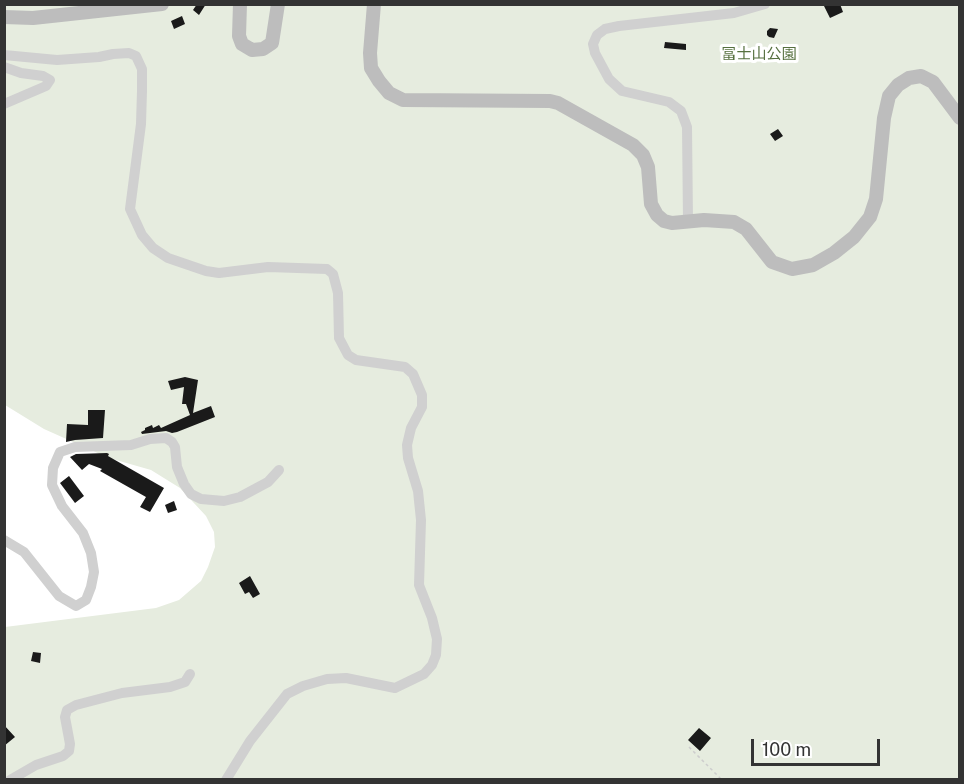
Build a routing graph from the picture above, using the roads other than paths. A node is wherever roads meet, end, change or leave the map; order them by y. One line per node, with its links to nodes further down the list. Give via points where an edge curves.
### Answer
1 (162, 4): 6 (street, via 33,18)
2 (240, 4): 3 (street, via 239,36 242,44 252,50 272,43)
3 (278, 4)
4 (374, 4): 11 (street, via 371,68 389,93 403,100 558,103 633,145 648,167 651,204 657,215 672,223)
5 (765, 4): 11 (street, via 723,14 605,29 593,44 609,79 622,91 669,102 681,111 687,126)
6 (4, 17)
7 (4, 56): 16 (street, via 57,60 129,53 136,56 142,69 141,124 130,209 142,235 168,258 206,272 268,267 327,269 333,274 338,293 339,338 348,355 356,360 405,366 422,395 422,407 407,446 421,520 419,585 437,639 432,665 424,674 395,688 346,678 327,679 287,694)
8 (4, 68): 9 (street, via 50,80 46,86)
9 (4, 104)
10 (960, 118): 11 (street, via 933,82 921,76 898,85 889,96 884,118 876,199 870,217 854,237 813,265 792,269 772,262 746,229 734,222)
11 (688, 221)
12 (279, 470): 13 (street, via 268,482 224,501 191,494 177,467 175,447 166,438 60,452 52,468 52,485 83,533 94,572 86,600 76,606 59,596 24,552)
13 (4, 540)
14 (190, 674): 15 (street, via 185,682 170,687 122,693 67,710 69,751)
15 (10, 780)
16 (226, 780)

